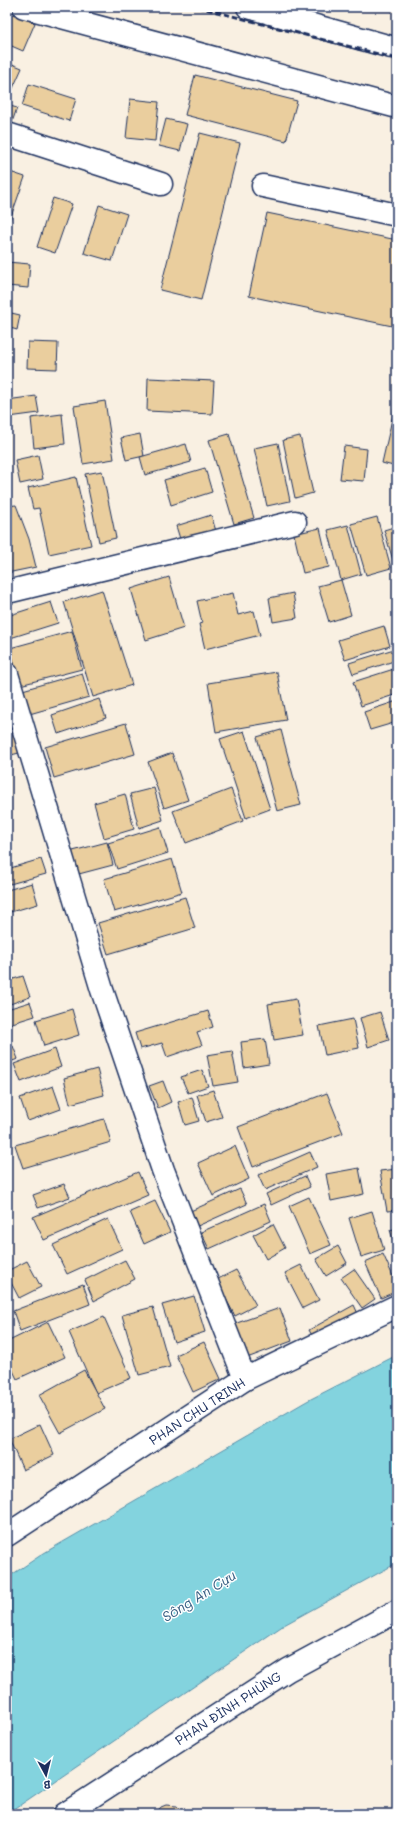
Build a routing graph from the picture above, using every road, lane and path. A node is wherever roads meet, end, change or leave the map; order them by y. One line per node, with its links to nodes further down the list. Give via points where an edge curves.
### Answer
1 (24, 7): 4 (street)
2 (248, 7): 3 (street)
3 (392, 44)
4 (397, 107)
5 (7, 134): 6 (street)
6 (162, 184)
7 (263, 186): 8 (street)
8 (397, 215)
9 (295, 522): 10 (street)
10 (7, 592)
11 (7, 674): 13 (street, via 102,990 162,1170)
12 (397, 1306): 13 (street, PHAN CHU TRINH)
13 (245, 1379): 14 (street, PHAN CHU TRINH)
14 (7, 1535)
15 (397, 1611): 16 (street, PHAN ĐÌNH PHÙNG, via 288,1670)
16 (65, 1814)

